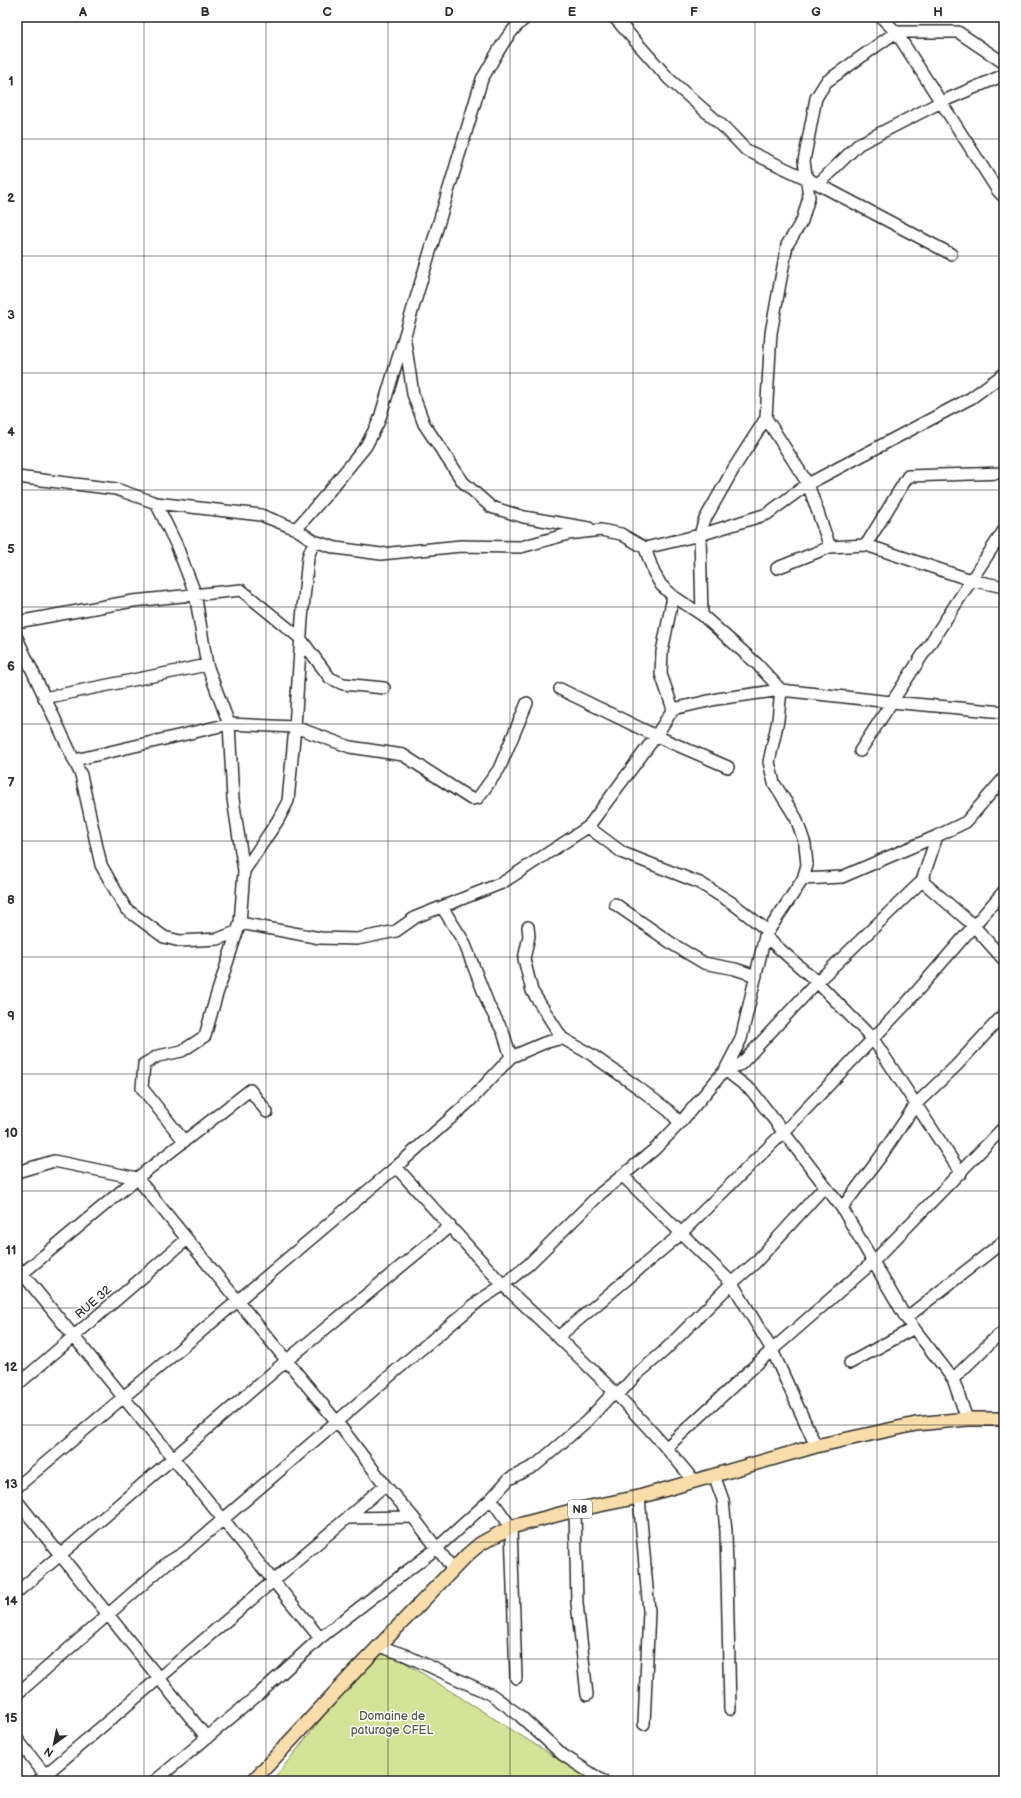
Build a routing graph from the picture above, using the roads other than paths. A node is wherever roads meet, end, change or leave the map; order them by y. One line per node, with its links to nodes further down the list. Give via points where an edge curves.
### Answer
1 (527, 17): 12 (street, via 503,44 482,80)
2 (614, 17): 8 (street, via 669,79 746,150)
3 (880, 17): 4 (street)
4 (896, 32): 5 (street, via 958,32); 7 (street); 8 (street, via 826,82 816,98 804,161)
5 (1004, 64)
6 (1004, 75): 7 (street)
7 (941, 102): 9 (street, via 859,144); 10 (street)
8 (806, 179): 9 (street); 14 (street, via 809,197 802,221 787,245 771,334)
9 (818, 184): 11 (street)
10 (1004, 197)
11 (951, 254)
12 (404, 336): 19 (street, via 379,421 366,446); 20 (street, via 413,394 424,424 463,482 491,507 524,517)
13 (1004, 374): 17 (street, via 971,398)
14 (766, 418): 17 (street); 22 (street, via 707,514)
15 (1004, 473): 24 (street, via 908,476)
16 (17, 477): 18 (street, via 116,489)
17 (808, 484): 22 (street, via 767,514); 25 (street)
18 (156, 503): 19 (street, via 261,515); 30 (street, via 176,544)
19 (296, 529): 23 (street)
20 (601, 530): 23 (street, via 568,534 521,547 461,546 380,554 336,548); 26 (street, via 621,534)
21 (1004, 530): 28 (street)
22 (700, 535): 26 (street); 32 (street)
23 (314, 541): 35 (street, via 308,557)
24 (866, 545): 25 (street); 28 (street)
25 (830, 547): 27 (street)
26 (645, 548): 31 (street, via 654,573)
27 (778, 568)
28 (971, 580): 29 (street); 41 (street)
29 (1004, 587)
30 (195, 593): 33 (street, via 133,601); 35 (street, via 241,590); 36 (street)
31 (673, 596): 32 (street); 43 (street, via 662,652 661,674)
32 (702, 615): 39 (street, via 757,664)
33 (17, 622)
34 (17, 638): 40 (street)
35 (300, 638): 37 (street, via 330,678 343,684); 46 (street)
36 (207, 665): 40 (street); 45 (street)
37 (384, 688)
38 (560, 689): 47 (street)
39 (781, 690): 41 (street); 43 (street, via 717,699); 55 (street, via 769,762 774,783 796,818 805,844 807,865)
40 (44, 698): 49 (street)
41 (892, 702): 44 (street); 48 (street)
42 (527, 703): 46 (street, via 499,769 478,798 471,799 403,755 350,747)
43 (674, 709): 47 (street)
44 (1004, 712)
45 (229, 724): 46 (street); 49 (street); 54 (street, via 234,799)
46 (295, 727): 54 (street, via 288,801)
47 (656, 736): 50 (street); 52 (street)
48 (860, 751)
49 (75, 760): 62 (street, via 81,775 101,866 126,909 164,937 180,941 218,939)
50 (728, 767)
51 (1004, 778): 53 (street, via 966,822)
52 (588, 827): 59 (street, via 502,883); 63 (street, via 623,853 700,883 732,903)
53 (937, 836): 55 (street, via 842,877); 56 (street)
54 (244, 871): 62 (street)
55 (803, 879): 63 (street)
56 (922, 881): 60 (street); 66 (street)
57 (1004, 891): 60 (street)
58 (614, 904): 65 (street, via 704,963)
59 (442, 907): 62 (street, via 416,918 396,931 357,939 320,938); 70 (street, via 464,942 489,1006 503,1032)
60 (973, 925): 64 (street); 69 (street)
61 (528, 927): 68 (street, via 530,936 524,959 532,991)
62 (238, 928): 77 (street, via 205,1036 182,1051 158,1056 144,1064 142,1088)
63 (766, 933): 65 (street); 66 (street)
64 (1004, 960)
65 (756, 976): 71 (street, via 741,1040)
66 (817, 982): 69 (street); 71 (street, via 741,1064)
67 (1004, 1014): 72 (street, via 956,1066)
68 (562, 1038): 70 (street); 74 (street, via 592,1055 630,1082 669,1111)
69 (873, 1039): 72 (street); 76 (street)
70 (511, 1057): 78 (street, via 469,1102)
71 (725, 1070): 74 (street); 76 (street, via 752,1091)
72 (916, 1104): 80 (street); 84 (street)
73 (268, 1112): 77 (street, via 250,1090)
74 (680, 1123): 81 (street, via 655,1149)
75 (1004, 1127): 80 (street)
76 (784, 1132): 83 (street); 86 (street)
77 (184, 1141): 82 (street)
78 (396, 1166): 85 (street); 93 (street)
79 (17, 1172): 82 (street, via 54,1161)
80 (961, 1173): 89 (street)
81 (623, 1176): 86 (street); 92 (street, via 601,1193 528,1265)
82 (137, 1178): 87 (street); 90 (street)
83 (825, 1186): 84 (street); 91 (street, via 755,1263)
84 (842, 1208): 89 (street)
85 (450, 1226): 92 (street); 100 (street)
86 (681, 1232): 91 (street); 98 (street)
87 (186, 1240): 93 (street); 97 (street, RUE 32)
88 (1004, 1241): 94 (street)
89 (873, 1262): 94 (street); 99 (street)
90 (19, 1273): 97 (street)
91 (732, 1283): 99 (street); 104 (street, via 663,1352)
92 (503, 1285): 98 (street); 108 (street, via 480,1300)
93 (236, 1300): 100 (street); 105 (street)
94 (906, 1318): 95 (street)
95 (914, 1328): 101 (street); 102 (street)
96 (1004, 1332): 102 (street)
97 (73, 1336): 103 (street, RUE 32); 105 (street)
98 (558, 1337): 104 (street)
99 (772, 1350): 109 (street); 110 (street)
100 (286, 1361): 108 (street); 111 (street)
101 (850, 1363)
102 (952, 1379): 106 (street)
103 (17, 1385)
104 (615, 1394): 110 (street); 117 (street, via 536,1465 509,1479)
105 (124, 1396): 111 (street); 115 (street)
106 (967, 1419): 107 (main road, N8); 109 (main road, N8, via 916,1424)
107 (1004, 1419)
108 (337, 1422): 114 (street); 121 (street)
109 (816, 1446): 112 (main road, N8)
110 (667, 1447): 113 (street)
111 (172, 1459): 121 (street); 125 (street)
112 (714, 1475): 113 (main road, N8); 136 (street, via 723,1500 726,1531)
113 (694, 1481): 116 (main road, N8)
114 (385, 1485): 120 (street); 122 (street)
115 (17, 1487)
116 (639, 1497): 119 (main road, N8); 137 (street, via 649,1611)
117 (491, 1499): 123 (street); 124 (street)
118 (17, 1501): 125 (street)
119 (575, 1510): 123 (main road, N8); 135 (street, via 578,1603)
120 (414, 1517): 122 (street); 124 (street)
121 (223, 1518): 127 (street); 129 (street)
122 (347, 1518): 127 (street)
123 (511, 1527): 126 (main road, N8, via 480,1544); 132 (street)
124 (437, 1548): 126 (street); 130 (street)
125 (60, 1555): 128 (street); 129 (street)
126 (453, 1569): 131 (main road, N8)
127 (273, 1581): 130 (street); 133 (street)
128 (17, 1592)
129 (108, 1615): 133 (street); 134 (street)
130 (320, 1638): 138 (street)
131 (379, 1646): 142 (main road, N8); 143 (street, via 405,1655 492,1695 519,1715 563,1755)
132 (516, 1678)
133 (158, 1679): 138 (street); 140 (street)
134 (17, 1694)
135 (587, 1695)
136 (730, 1709)
137 (644, 1724)
138 (207, 1738): 141 (street)
139 (17, 1739): 140 (street)
140 (45, 1779)
141 (155, 1781)
142 (253, 1781)
143 (603, 1781)

